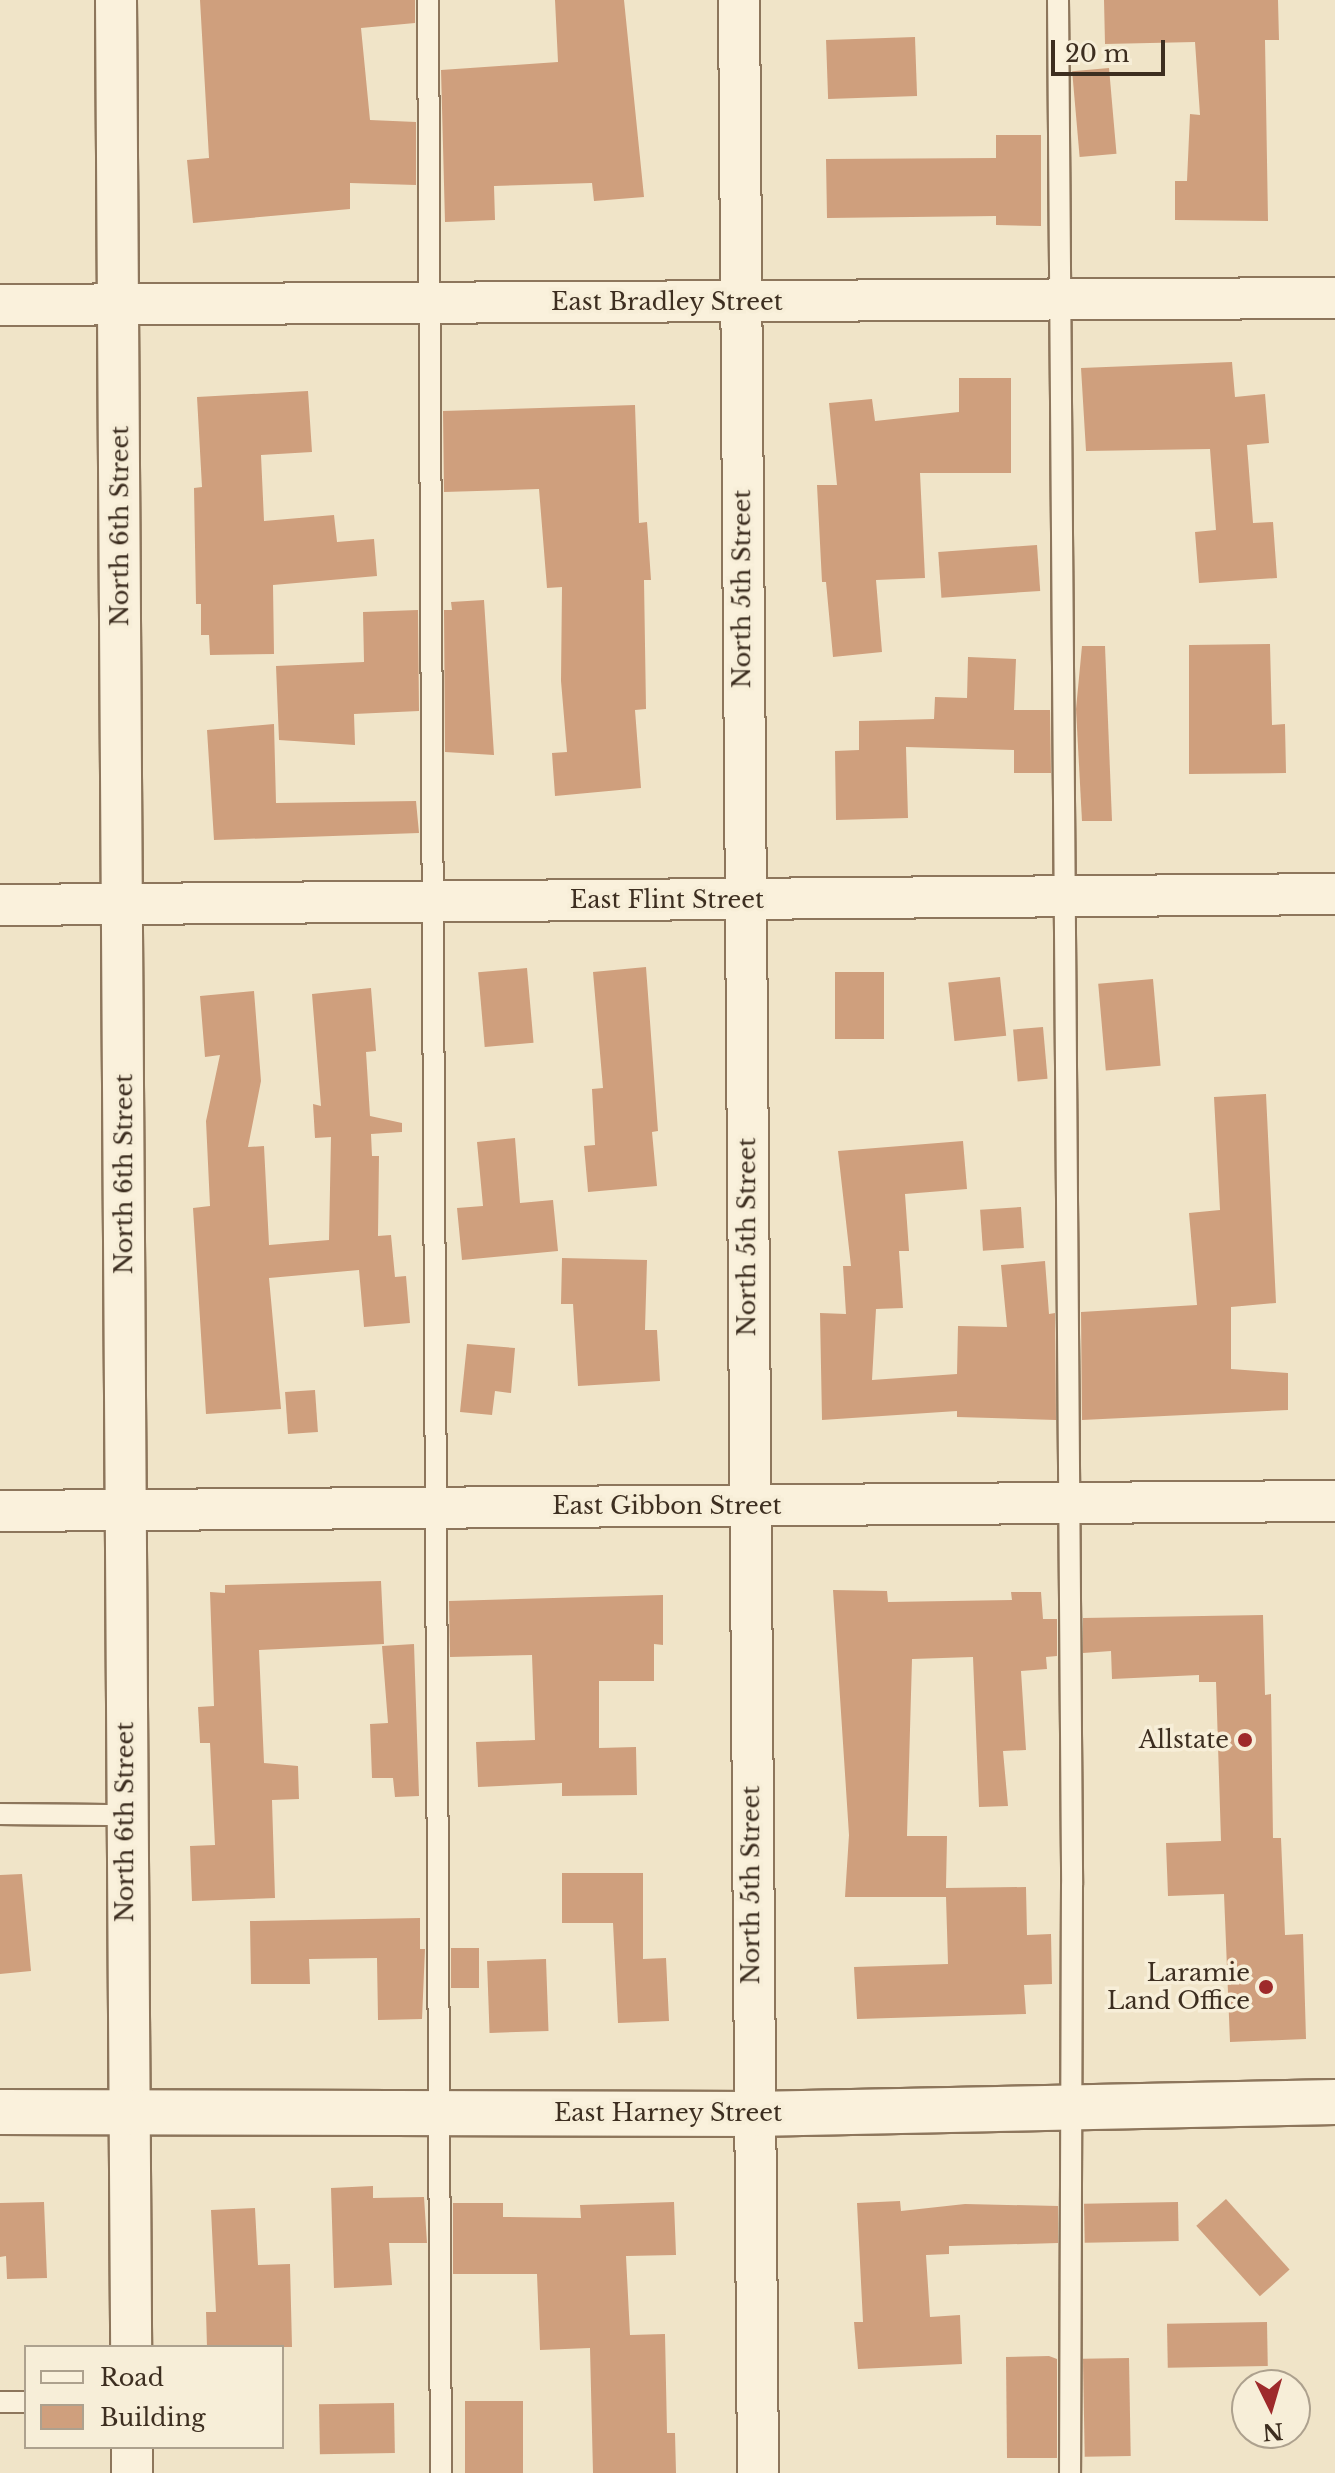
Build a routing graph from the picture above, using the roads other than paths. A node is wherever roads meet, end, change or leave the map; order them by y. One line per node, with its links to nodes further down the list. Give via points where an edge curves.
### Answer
1 (116, 0): 9 (street, North 6th Street)
2 (428, 0): 8 (lane)
3 (739, 0): 7 (street, North 5th Street)
4 (1058, 0): 6 (lane)
5 (1335, 298): 6 (street, East Bradley Street)
6 (1061, 299): 7 (street, East Bradley Street); 12 (lane)
7 (740, 301): 8 (street, East Bradley Street); 13 (street, North 5th Street)
8 (428, 303): 9 (street, East Bradley Street); 14 (lane)
9 (118, 304): 10 (street, East Bradley Street); 15 (street, North 6th Street)
10 (0, 305)
11 (1335, 894): 12 (street, East Flint Street)
12 (1063, 897): 13 (street, East Flint Street); 18 (lane)
13 (745, 899): 14 (street, East Flint Street); 19 (street, North 5th Street)
14 (433, 901): 15 (street, East Flint Street); 20 (lane)
15 (122, 904): 16 (street, East Flint Street); 21 (street, North 6th Street)
16 (0, 905)
17 (1335, 1501): 18 (street, East Gibbon Street)
18 (1065, 1503): 19 (street, East Gibbon Street); 26 (lane, via 1072,1885)
19 (749, 1506): 20 (street, East Gibbon Street); 30 (street, North 5th Street)
20 (434, 1508): 21 (street, East Gibbon Street); 27 (lane)
21 (126, 1510): 22 (street, East Gibbon Street); 24 (street, North 6th Street)
22 (0, 1511)
23 (0, 1814): 24 (lane)
24 (125, 1815): 28 (street, North 6th Street)
25 (1335, 2102): 26 (main road, East Harney Street)
26 (1069, 2109): 30 (main road, East Harney Street); 38 (lane)
27 (435, 2110): 28 (main road, East Harney Street); 30 (main road, East Harney Street); 36 (lane)
28 (126, 2111): 29 (main road, East Harney Street); 31 (street, North 6th Street)
29 (0, 2112)
30 (753, 2114): 37 (street, North 5th Street)
31 (131, 2345)
32 (0, 2402): 33 (lane)
33 (24, 2402)
34 (132, 2449): 35 (street)
35 (132, 2473)
36 (441, 2473)
37 (758, 2473)
38 (1070, 2473)

